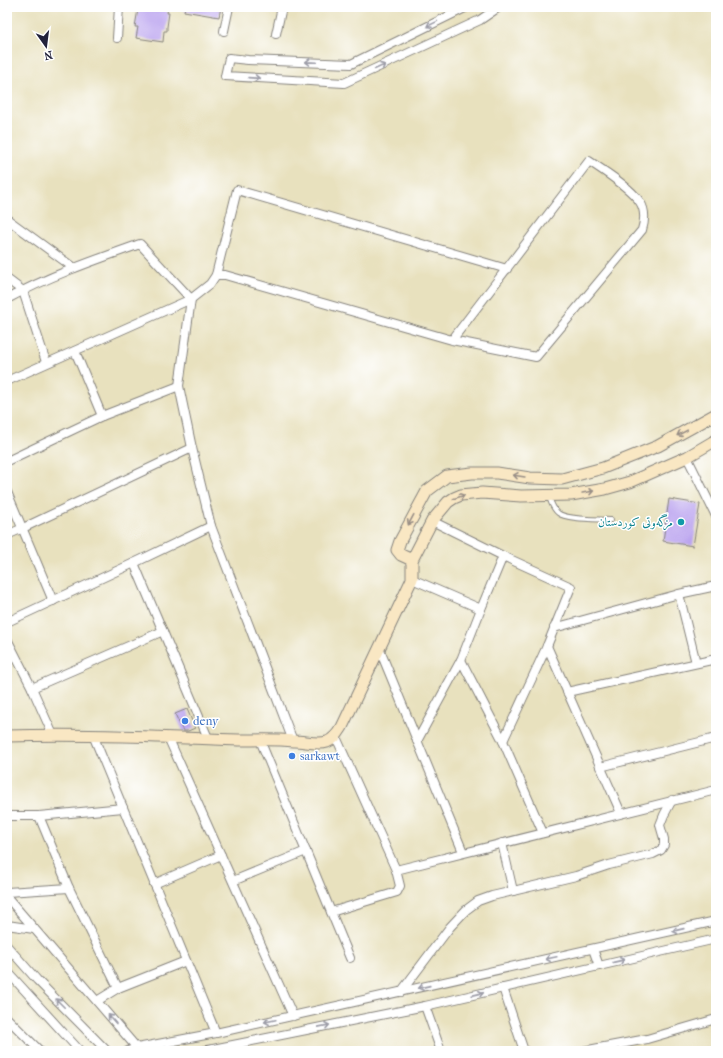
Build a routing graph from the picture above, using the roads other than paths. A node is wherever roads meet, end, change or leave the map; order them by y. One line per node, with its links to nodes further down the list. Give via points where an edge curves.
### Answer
1 (119, 7): 8 (street)
2 (229, 7): 6 (street)
3 (282, 7): 7 (street)
4 (467, 7): 5 (street, one-way to 5, via 351,64 229,58 225,76 344,84 480,20)
5 (499, 7)
6 (224, 31)
7 (276, 34)
8 (117, 38)
9 (7, 219): 10 (street)
10 (74, 268): 14 (street); 15 (street, via 140,244)
11 (507, 269): 12 (street, via 237,190); 17 (street); 17 (street, via 590,161 640,202 645,217 642,230 536,357)
12 (216, 275): 15 (street, via 210,284); 17 (street, via 225,275)
13 (7, 279): 14 (street)
14 (23, 291): 16 (street); 19 (street)
15 (192, 298): 18 (street); 21 (street)
16 (7, 299)
17 (452, 340)
18 (75, 351): 19 (street); 23 (street)
19 (46, 362): 20 (street)
20 (7, 381)
21 (179, 386): 23 (street); 25 (street)
22 (716, 414): 28 (street, one-way to 28, via 658,446 603,468 562,479)
23 (102, 416): 27 (street)
24 (716, 440): 26 (street)
25 (192, 448): 34 (street); 35 (street)
26 (687, 457): 30 (street, one-way to 26, via 571,495 630,482); 31 (street)
27 (7, 461)
28 (548, 478): 30 (street); 38 (street, one-way to 38, via 497,473 447,476 426,491 400,541 397,550)
29 (7, 492): 35 (street)
30 (549, 496): 32 (lane, via 553,508 563,516); 33 (street, one-way to 30, via 448,502 461,495 482,493)
31 (716, 516)
32 (611, 520)
33 (432, 521): 37 (street); 38 (street)
34 (211, 526): 39 (street); 64 (street)
35 (23, 528): 36 (street); 43 (street)
36 (7, 535)
37 (503, 556): 44 (street); 46 (street, via 571,586)
38 (412, 560): 40 (street)
39 (134, 563): 43 (street); 47 (street)
40 (412, 579): 44 (street); 50 (street)
41 (716, 586): 42 (street)
42 (679, 594): 46 (street); 53 (street)
43 (53, 601): 45 (street)
44 (481, 609): 52 (street)
45 (7, 622)
46 (554, 628): 49 (street)
47 (163, 631): 54 (street); 61 (street)
48 (7, 639): 54 (street)
49 (547, 646): 55 (street); 66 (street)
50 (379, 648): 60 (street); 65 (street)
51 (716, 659): 53 (street)
52 (461, 660): 65 (street); 66 (street)
53 (696, 663): 55 (street)
54 (32, 688): 56 (street)
55 (566, 692): 67 (street)
56 (53, 735): 57 (street); 58 (street)
57 (93, 735): 59 (street); 70 (street)
58 (7, 736)
59 (168, 737): 61 (street); 78 (street)
60 (336, 737): 64 (street, via 327,742); 79 (street)
61 (208, 738): 63 (street)
62 (716, 738): 67 (street)
63 (260, 740): 64 (street); 76 (street)
64 (293, 741)
65 (418, 741): 77 (street)
66 (503, 742): 74 (street)
67 (600, 766): 71 (street)
68 (716, 790): 69 (street)
69 (672, 800): 71 (street); 83 (street, via 660,825 664,839 661,850 576,876)
70 (123, 808): 73 (street); 81 (street)
71 (621, 813): 74 (street)
72 (7, 816): 73 (street)
73 (39, 816): 82 (street)
74 (543, 833): 75 (street)
75 (502, 843): 77 (street); 83 (street)
76 (306, 851): 80 (street); 86 (street)
77 (464, 852): 79 (street)
78 (221, 855): 80 (street); 81 (street)
79 (396, 870): 86 (street, via 400,886 397,892)
80 (233, 881): 102 (street)
81 (154, 884): 94 (street)
82 (69, 888): 84 (street); 97 (street)
83 (513, 891): 99 (street, via 485,898 466,910)
84 (7, 892)
85 (7, 897): 89 (street)
86 (331, 912): 93 (street)
87 (716, 921): 92 (street, one-way to 92)
88 (7, 925): 89 (street)
89 (34, 929): 100 (street)
90 (716, 939): 95 (street, one-way to 90)
91 (7, 946): 112 (street, one-way to 91)
92 (593, 949): 95 (street); 99 (street, one-way to 99)
93 (350, 958)
94 (186, 960): 97 (street); 106 (street)
95 (598, 966): 98 (street)
96 (7, 971): 111 (street)
97 (118, 988): 100 (street)
98 (503, 988): 101 (street, one-way to 98); 116 (street)
99 (401, 992): 102 (street)
100 (97, 1001): 108 (street, one-way to 100)
101 (426, 1006): 107 (street, one-way to 101); 115 (street)
102 (293, 1016): 105 (street, one-way to 105)
103 (7, 1018): 110 (street)
104 (716, 1019): 117 (street, via 647,1039)
105 (256, 1024): 106 (street); 107 (street)
106 (216, 1033): 108 (street)
107 (260, 1039): 114 (street)
108 (137, 1048): 113 (street)
109 (716, 1049): 118 (street)
110 (40, 1051)
111 (80, 1051)
112 (107, 1051)
113 (128, 1051)
114 (203, 1051)
115 (441, 1051)
116 (524, 1051)
117 (583, 1051)
118 (713, 1051)

